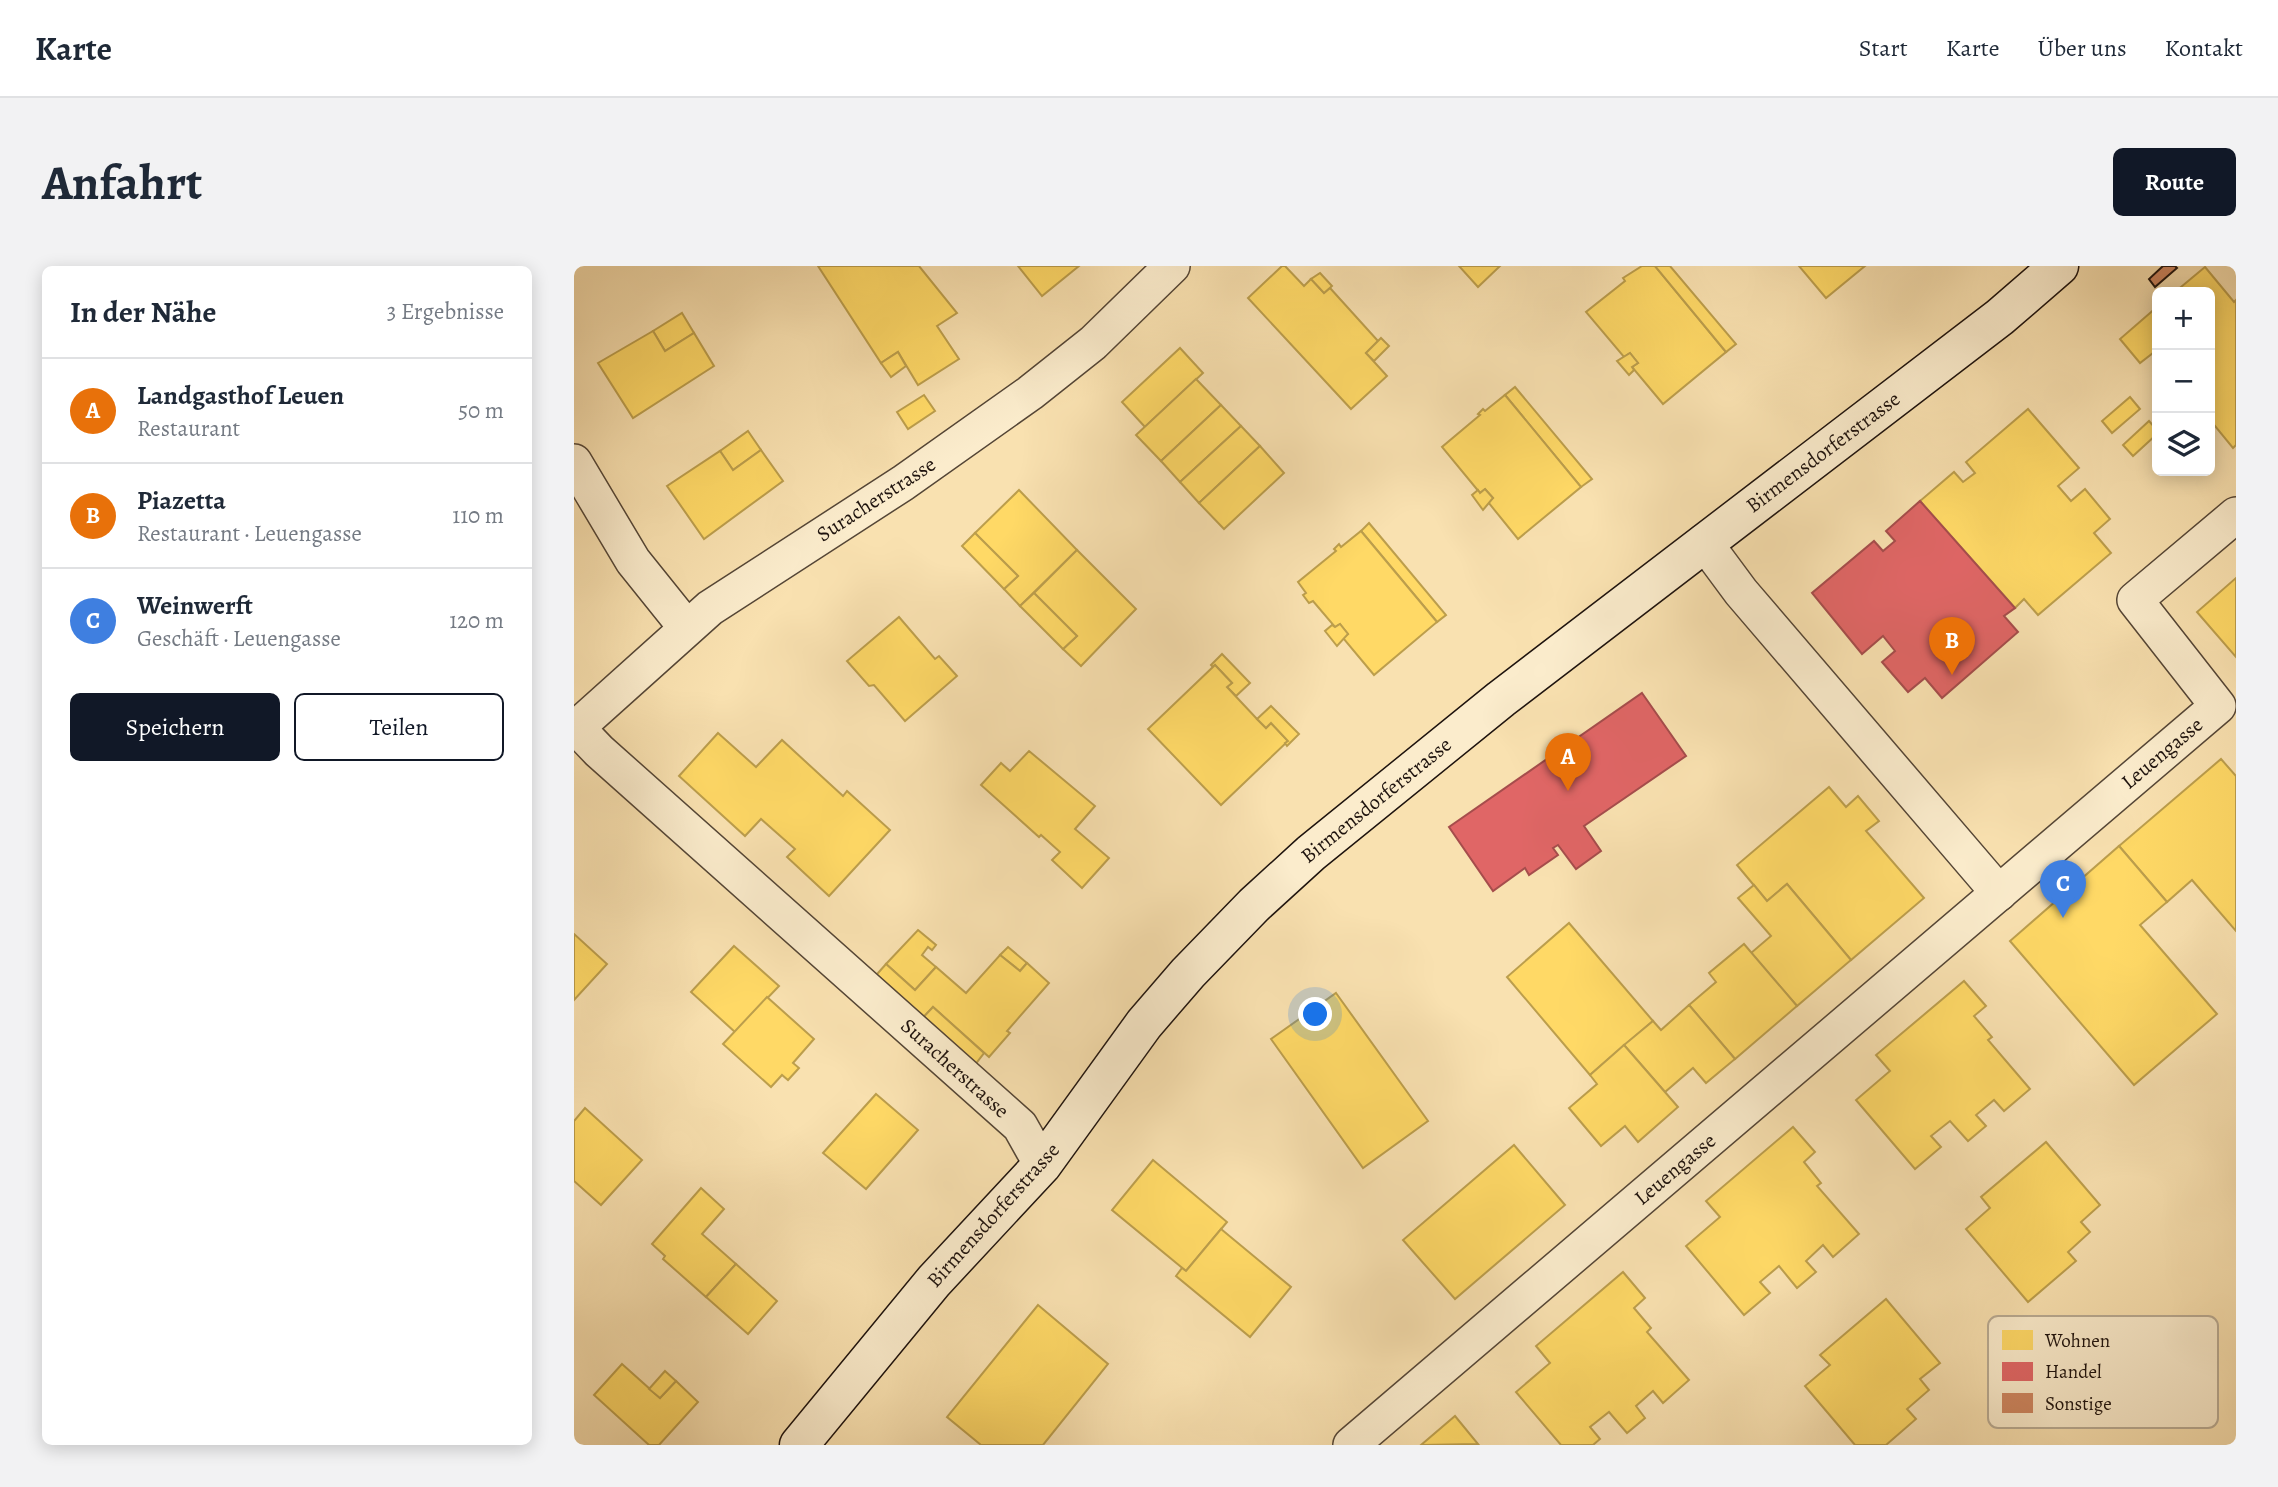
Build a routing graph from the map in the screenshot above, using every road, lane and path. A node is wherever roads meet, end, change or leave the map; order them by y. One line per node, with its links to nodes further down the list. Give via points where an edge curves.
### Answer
1 (1172, 266): 6 (street, Suracherstrasse, via 1093,343 1030,393)
2 (2059, 266): 5 (main road, Birmensdorferstrasse, via 2000,317)
3 (574, 462): 6 (street, via 633,561)
4 (2236, 515): 8 (street, Leuengasse, via 2135,600 2218,706)
5 (1704, 542): 8 (street, via 1741,592); 9 (main road, Birmensdorferstrasse, via 1389,788 1254,905 1144,1024)
6 (686, 627): 7 (street, Suracherstrasse)
7 (575, 728): 9 (street, Suracherstrasse, via 1020,1126)
8 (1999, 893): 11 (street, Leuengasse)
9 (1042, 1165): 10 (main road, Birmensdorferstrasse, via 934,1281)
10 (799, 1445)
11 (1351, 1445)

